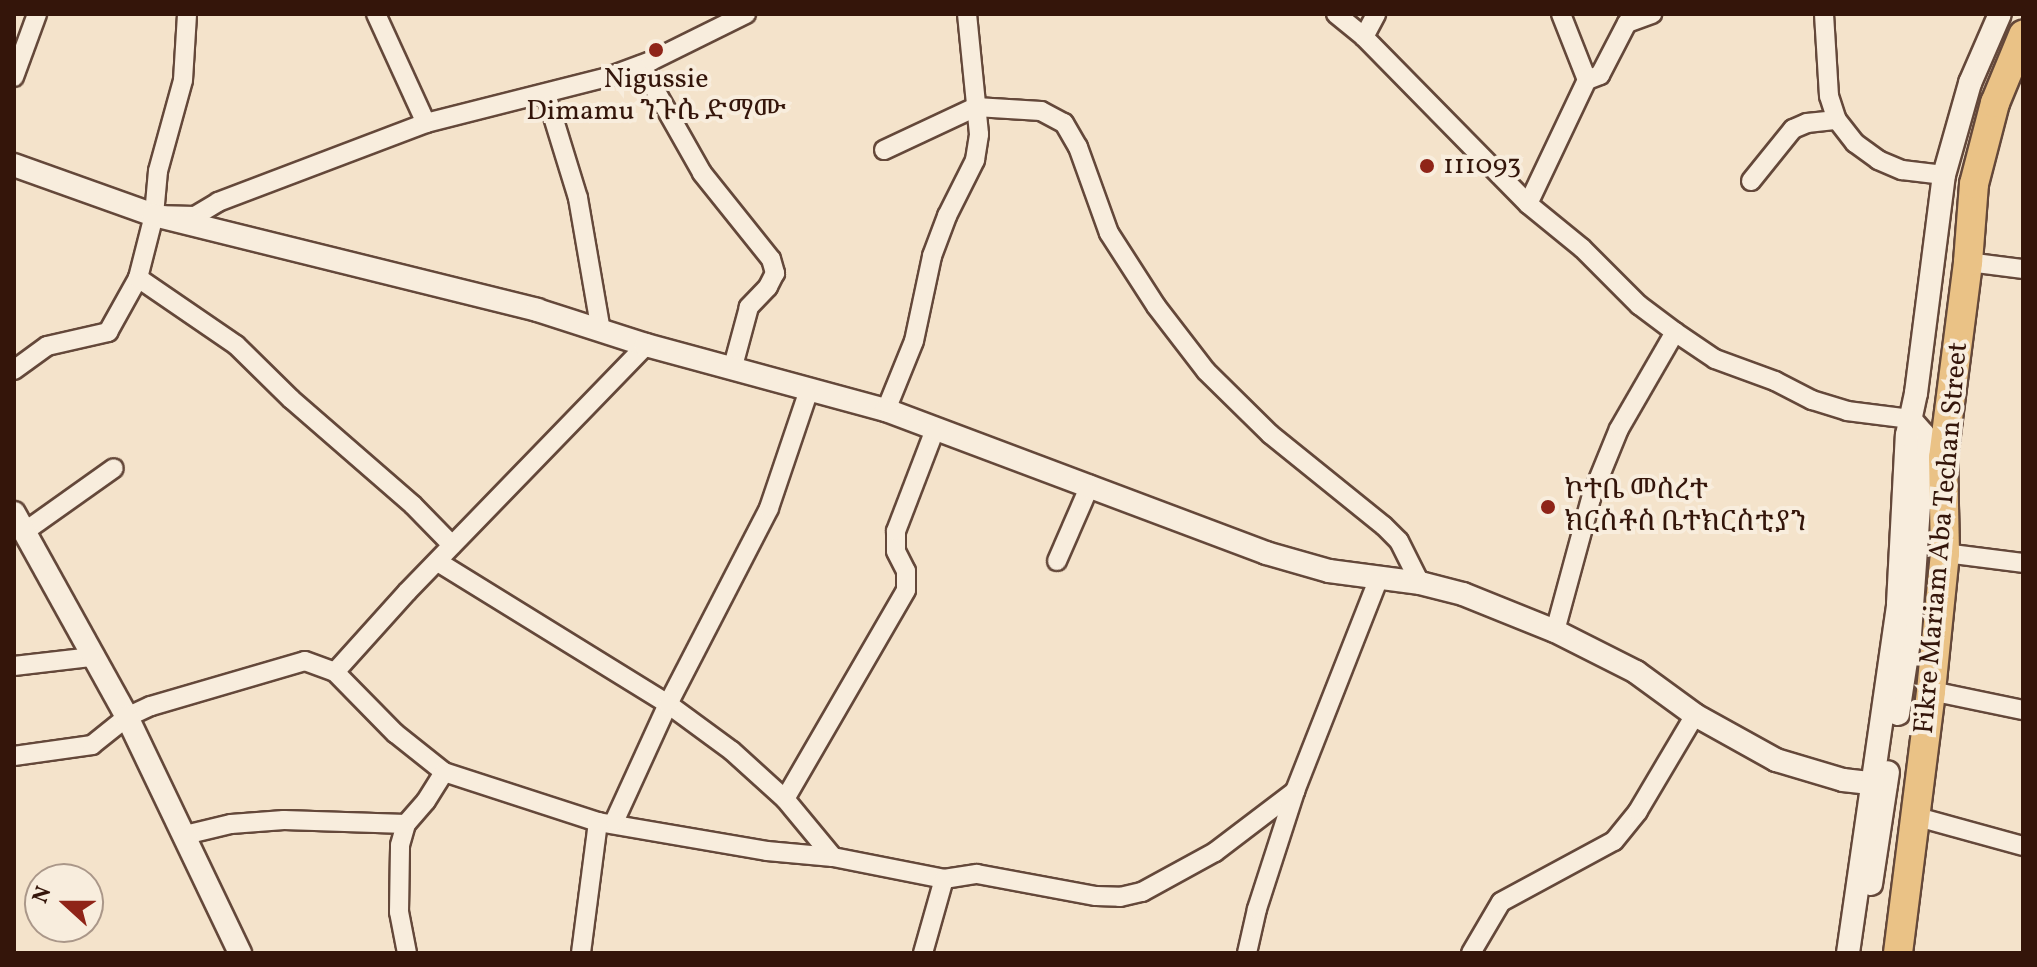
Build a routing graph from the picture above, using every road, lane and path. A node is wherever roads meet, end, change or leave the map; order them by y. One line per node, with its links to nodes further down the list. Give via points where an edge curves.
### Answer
1 (37, 14): 15 (street)
2 (187, 14): 26 (street, via 183,80 158,171)
3 (376, 14): 20 (street)
4 (746, 14): 14 (street)
5 (967, 14): 18 (street)
6 (1336, 14): 13 (street)
7 (1376, 14): 13 (street)
8 (1561, 14): 16 (street)
9 (1652, 14): 16 (street, via 1627,23 1600,75)
10 (1824, 14): 19 (street, via 1829,96)
11 (2000, 14): 23 (street, via 1970,83)
12 (2023, 35): 27 (main road, Fikre Mariam Aba Techan Street, via 1995,103 1974,184)
13 (1364, 37): 25 (street)
14 (641, 65): 17 (street); 34 (street, via 702,173 771,259 775,273 749,307)
15 (14, 77)
16 (1587, 80): 25 (street)
17 (546, 94): 20 (street); 30 (street, via 578,198)
18 (976, 107): 21 (street); 36 (street, via 975,160 932,256 914,341); 48 (street, via 1041,111 1064,123 1109,233 1206,371 1270,434 1384,526 1399,541)
19 (1837, 120): 23 (street, via 1878,160 1902,170); 24 (street, via 1793,129)
20 (426, 123): 26 (street, via 218,202 195,216)
21 (884, 150)
22 (14, 165): 26 (street)
23 (1944, 175): 37 (street)
24 (1751, 181)
25 (1528, 204): 31 (street)
26 (154, 215): 29 (street); 30 (street, via 537,310)
27 (1968, 262): 28 (street); 43 (main road, Fikre Mariam Aba Techan Street, via 1943,458)
28 (2023, 269)
29 (138, 278): 33 (street, via 108,332 47,346); 42 (street, via 236,345)
30 (601, 331): 32 (street)
31 (1675, 332): 37 (street, via 1715,359 1812,400 1847,411); 49 (street, via 1619,429 1592,495)
32 (646, 345): 34 (street); 42 (street)
33 (14, 370)
34 (732, 370): 35 (street)
35 (809, 390): 36 (street); 54 (street, via 769,508)
36 (886, 410): 38 (street)
37 (1910, 419): 60 (street)
38 (936, 427): 40 (street); 62 (street, via 896,531 906,590)
39 (114, 468): 41 (street)
40 (1090, 485): 44 (street); 47 (street, via 1266,553)
41 (19, 522): 50 (street)
42 (452, 545): 45 (street)
43 (1945, 553): 46 (street); 53 (main road, Fikre Mariam Aba Techan Street)
44 (1057, 561)
45 (438, 562): 52 (street); 54 (street)
46 (2023, 563)
47 (1379, 578): 48 (street); 61 (street)
48 (1420, 583): 49 (street, via 1463,594)
49 (1555, 631): 56 (street, via 1636,672)
50 (92, 657): 51 (street); 57 (street)
51 (14, 666)
52 (335, 672): 57 (street, via 305,661); 59 (street, via 395,733)
53 (1931, 691): 55 (street); 63 (main road, Fikre Mariam Aba Techan Street)
54 (668, 704): 62 (street); 64 (street)
55 (2023, 710)
56 (1695, 715): 60 (street, via 1776,760 1843,780); 75 (street, via 1614,841 1501,902)
57 (127, 717): 58 (street, via 92,745); 66 (street)
58 (14, 756)
59 (444, 772): 64 (street); 65 (street)
60 (1879, 784): 76 (street); 77 (street)
61 (1295, 791): 69 (street, via 1215,852 1142,892 1096,896 977,874); 74 (street)
62 (785, 799): 68 (street)
63 (1914, 816): 67 (street); 78 (main road, Fikre Mariam Aba Techan Street)
64 (606, 822): 68 (street, via 767,851); 72 (street)
65 (406, 824): 66 (street, via 284,820); 71 (street, via 398,870)
66 (185, 835): 70 (street)
67 (2023, 846)
68 (833, 857): 69 (street)
69 (944, 879): 73 (street)
70 (240, 953)
71 (407, 953)
72 (581, 953)
73 (923, 953)
74 (1247, 953)
75 (1471, 953)
76 (1848, 953)
77 (1864, 953)
78 (1898, 953)

